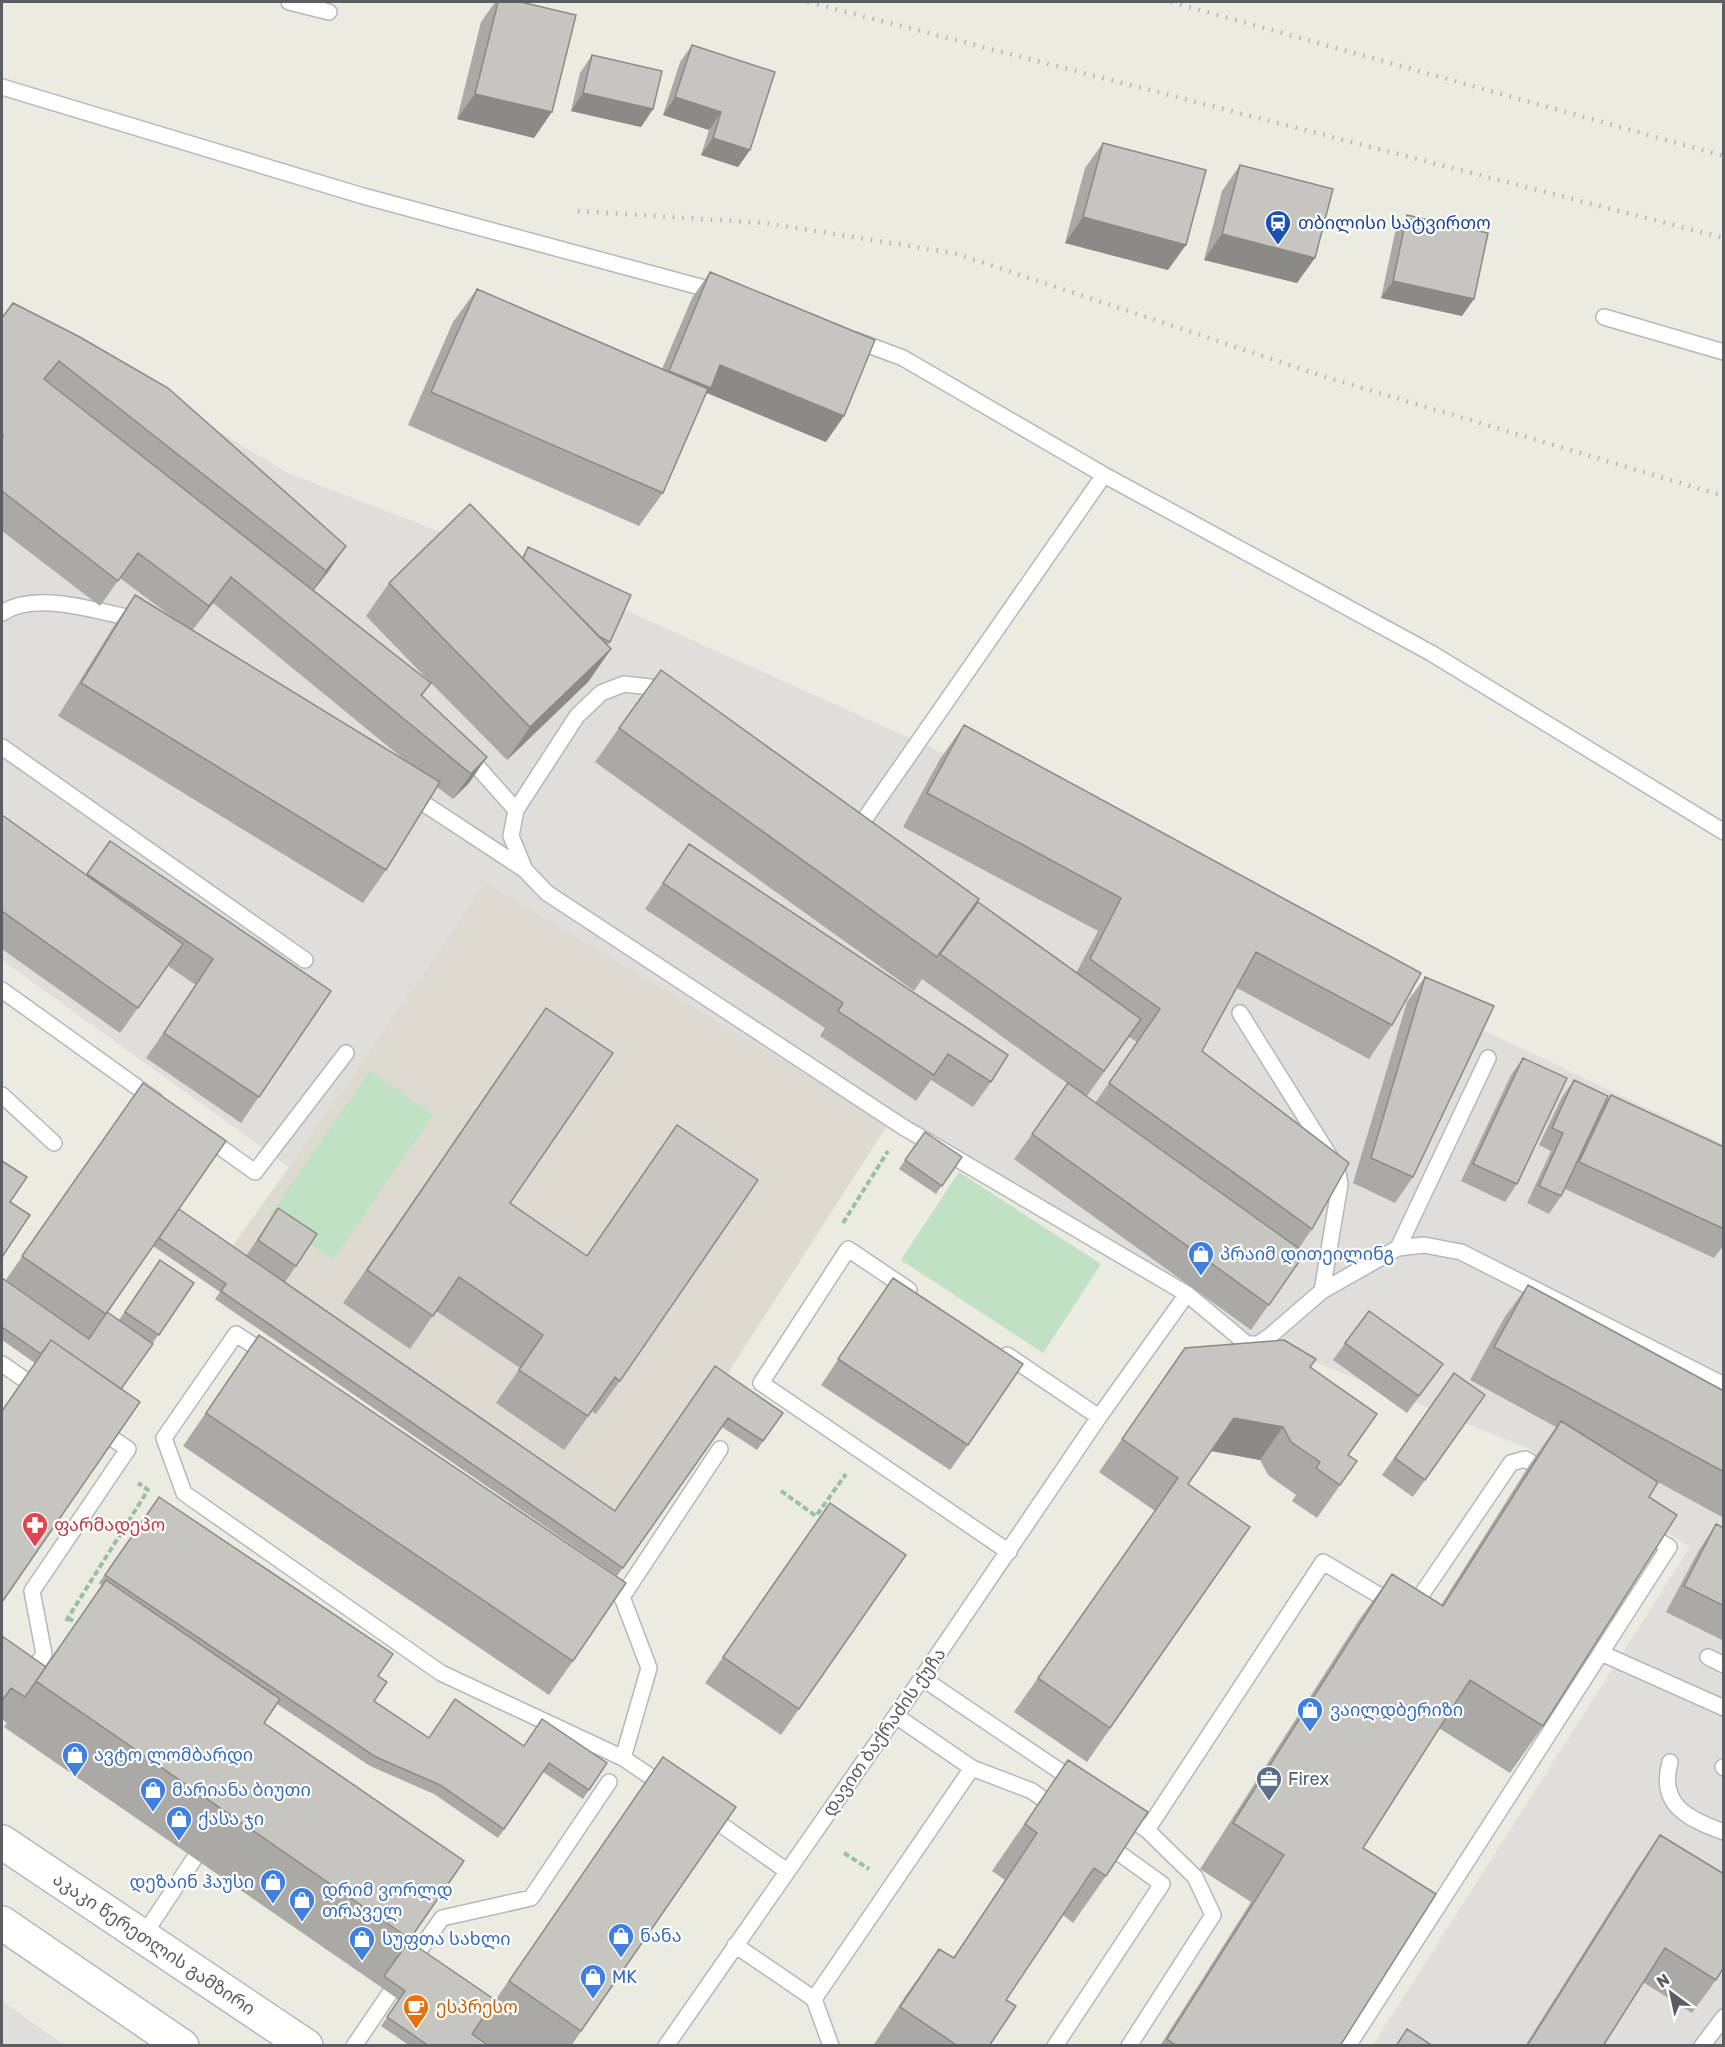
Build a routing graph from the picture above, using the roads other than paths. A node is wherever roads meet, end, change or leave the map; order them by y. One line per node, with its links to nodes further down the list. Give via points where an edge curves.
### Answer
1 (290, 2): 2 (lane)
2 (329, 12)
3 (2, 87): 4 (lane, via 363,196)
4 (732, 295)
5 (1604, 317): 7 (lane)
6 (839, 334): 8 (lane, via 903,358)
7 (1724, 352)
8 (1104, 475): 16 (lane); 17 (lane, via 1431,653)
9 (2, 613): 10 (lane, via 18,604 62,604 142,620)
10 (152, 627)
11 (680, 708): 15 (lane, via 650,687 624,684 601,693 577,716)
12 (454, 741): 15 (lane)
13 (2, 747): 19 (lane)
14 (399, 788): 18 (lane)
15 (516, 810): 18 (lane, via 511,836)
16 (857, 830)
17 (1724, 832)
18 (525, 870): 30 (lane, via 547,893 903,1127)
19 (306, 960)
20 (2, 990): 25 (lane)
21 (1240, 1013): 29 (lane, via 1337,1168 1340,1184)
22 (346, 1053): 26 (lane, via 255,1172)
23 (1488, 1058): 28 (lane)
24 (2, 1095): 27 (lane)
25 (170, 1111)
26 (198, 1132)
27 (54, 1143)
28 (1398, 1248): 29 (lane); 35 (lane, via 1424,1245 1461,1252)
29 (1322, 1291): 30 (lane, via 1258,1344 1247,1344)
30 (1187, 1294): 37 (lane, დავით ბაქრაძის ქუჩა)
31 (918, 1296): 42 (lane, via 848,1249 761,1383)
32 (997, 1349): 37 (lane)
33 (276, 1360): 52 (lane, via 236,1334 164,1438 184,1493 441,1673)
34 (2, 1364): 36 (lane)
35 (1724, 1385)
36 (50, 1397)
37 (1099, 1417): 42 (lane, დავით ბაქრაძის ქუჩა)
38 (89, 1423): 49 (lane, via 128,1449 32,1592 44,1654)
39 (720, 1449): 44 (lane)
40 (1563, 1482): 61 (lane, via 1525,1459 1511,1463 1410,1613 1323,1562)
41 (1631, 1524): 45 (lane, via 1670,1547)
42 (1009, 1552): 48 (lane, დავით ბაქრაძის ქუჩა)
43 (592, 1576): 44 (lane)
44 (622, 1596): 52 (lane, via 649,1668)
45 (1601, 1653): 50 (lane); 82 (lane)
46 (1708, 1657): 47 (lane)
47 (1724, 1665)
48 (922, 1678): 51 (lane, დავით ბაქრაძის ქუჩა); 56 (lane)
49 (21, 1687)
50 (1724, 1708)
51 (896, 1716): 54 (lane); 66 (lane, დავით ბაქრაძის ქუჩა)
52 (622, 1758): 57 (lane)
53 (1670, 1762): 63 (lane, via 1666,1785 1673,1804 1705,1826)
54 (972, 1768): 60 (lane, via 1032,1791); 72 (lane)
55 (609, 1782): 70 (lane, via 531,1898 442,1918)
56 (1090, 1792)
57 (678, 1795)
58 (696, 1807): 66 (lane)
59 (1128, 1817): 61 (lane)
60 (1070, 1818)
61 (1147, 1830): 81 (lane, via 1195,1877 1213,1915)
62 (1088, 1831): 80 (lane, via 1162,1884)
63 (1724, 1832)
64 (2, 1842): 68 (main road, აკაკი წერეთლის გამზირი)
65 (194, 1859): 68 (lane)
66 (787, 1871): 69 (lane, დავით ბაქრაძის ქუჩა)
67 (2, 1923): 75 (main road)
68 (143, 1936): 76 (main road, აკაკი წერეთლის გამზირი)
69 (735, 1945): 72 (lane); 78 (lane, დავით ბაქრაძის ქუჩა)
70 (414, 1958)
71 (390, 1993): 77 (lane)
72 (814, 1999): 79 (lane)
73 (1724, 2017): 74 (lane)
74 (1706, 2044)
75 (182, 2046)
76 (306, 2046)
77 (354, 2046)
78 (666, 2046)
79 (831, 2046)
80 (1055, 2046)
81 (1129, 2046)
82 (1348, 2046)

